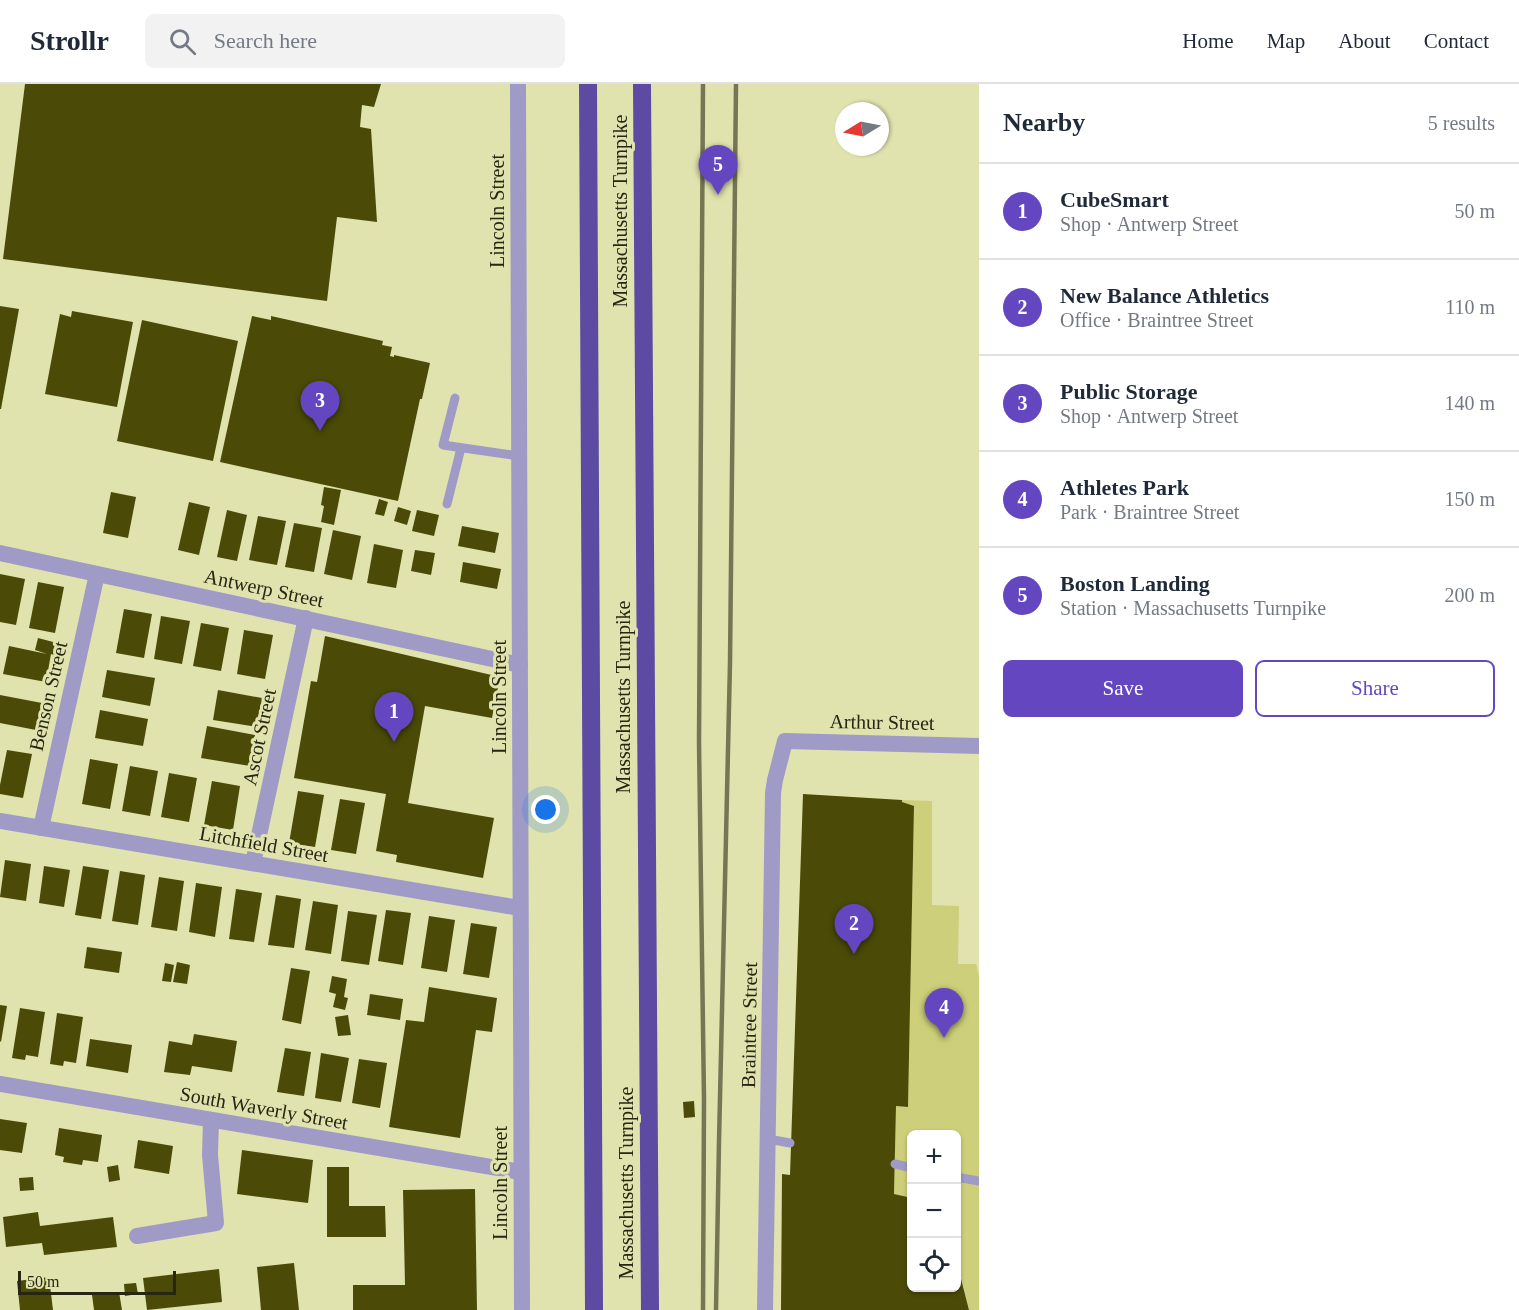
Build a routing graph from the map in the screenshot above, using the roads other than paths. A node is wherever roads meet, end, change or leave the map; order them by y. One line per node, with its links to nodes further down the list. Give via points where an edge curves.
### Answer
1 (518, 84): 6 (street, Lincoln Street)
2 (588, 84): 29 (highway, Massachusetts Turnpike)
3 (642, 84): 30 (highway, Massachusetts Turnpike)
4 (455, 398): 5 (lane, via 443,444)
5 (461, 448): 6 (lane); 7 (lane)
6 (519, 456): 11 (street, Lincoln Street)
7 (447, 504)
8 (0, 553): 9 (street, Antwerp Street)
9 (97, 574): 10 (street, Antwerp Street); 15 (street, Benson Street)
10 (306, 618): 11 (street, Antwerp Street); 16 (street, Ascot Street)
11 (520, 665): 17 (street, Lincoln Street)
12 (785, 741): 13 (street, Arthur Street); 20 (street, Braintree Street, via 773,793)
13 (979, 746)
14 (0, 821): 15 (street, Litchfield Street)
15 (41, 828): 16 (street, Litchfield Street)
16 (253, 864): 17 (street, Litchfield Street)
17 (520, 908): 24 (street, Lincoln Street)
18 (0, 1084): 19 (street, South Waverly Street)
19 (211, 1120): 24 (street, South Waverly Street); 27 (street, via 216,1223)
20 (768, 1139): 21 (lane); 31 (street, Braintree Street)
21 (790, 1143)
22 (895, 1164): 23 (lane)
23 (907, 1167)
24 (521, 1172): 28 (street, Lincoln Street)
25 (961, 1178): 26 (lane)
26 (979, 1181)
27 (137, 1236)
28 (522, 1310)
29 (594, 1310)
30 (650, 1310)
31 (765, 1310)

